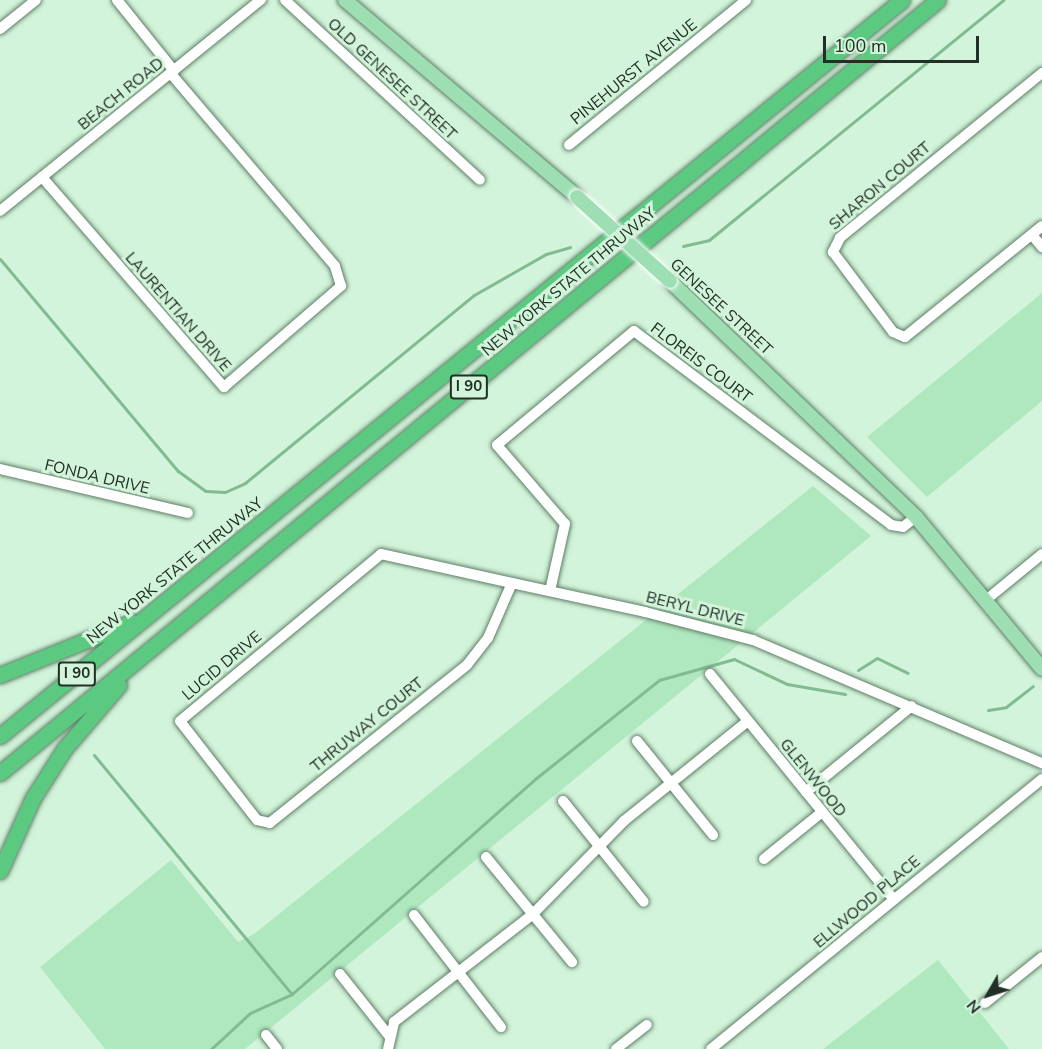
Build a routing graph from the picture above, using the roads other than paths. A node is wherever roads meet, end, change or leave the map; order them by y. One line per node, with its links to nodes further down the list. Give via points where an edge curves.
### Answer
1 (36, 0): 9 (street)
2 (117, 0): 10 (street)
3 (261, 0): 10 (street, BEACH ROAD)
4 (285, 0): 14 (street, OLD GENESEE STREET)
5 (345, 0): 21 (main road, GENESEE STREET, bridge, via 670,281)
6 (746, 0): 12 (street, PINEHURST AVENUE)
7 (902, 0): 27 (highway, NEW YORK STATE THRUWAY / I 90)
8 (938, 0): 28 (highway, NEW YORK STATE THRUWAY / I 90)
9 (0, 29)
10 (172, 72): 13 (street, BEACH ROAD); 13 (street, LAURENTIAN DRIVE, via 335,266 341,286 224,387)
11 (1042, 73): 17 (street, SHARON COURT, via 840,238 832,252 894,332 904,337)
12 (569, 145)
13 (42, 177): 15 (street, BEACH ROAD)
14 (480, 180)
15 (0, 211)
16 (1042, 226): 17 (street)
17 (1032, 235): 18 (street)
18 (1042, 247)
19 (0, 469): 20 (street, FONDA DRIVE)
20 (188, 513)
21 (916, 517): 24 (street, FLOREIS COURT, via 903,527 891,525 634,332 497,445 565,524); 26 (main road, GENESEE STREET)
22 (1042, 554): 26 (street)
23 (512, 583): 24 (street, BERYL DRIVE); 25 (street, BERYL DRIVE, via 381,554); 37 (street, THRUWAY COURT, via 488,638 467,664 270,823 257,820)
24 (550, 591): 32 (street, BERYL DRIVE, via 753,640)
25 (335, 592): 37 (street, LUCID DRIVE, via 180,721)
26 (986, 600): 29 (main road, GENESEE STREET)
27 (153, 612): 31 (highway, via 50,660); 34 (highway, NEW YORK STATE THRUWAY / I 90)
28 (143, 656): 38 (highway, NEW YORK STATE THRUWAY / I 90); 48 (highway, via 65,748 33,798)
29 (1042, 669)
30 (710, 674): 33 (street, GLENWOOD)
31 (0, 675)
32 (912, 706): 36 (street, BERYL DRIVE); 41 (street)
33 (748, 721): 40 (street); 41 (street, GLENWOOD)
34 (0, 736)
35 (637, 741): 40 (street)
36 (1042, 763)
37 (221, 772)
38 (0, 773)
39 (1042, 779): 49 (street, ELLWOOD PLACE)
40 (671, 783): 44 (street); 45 (street)
41 (806, 792): 43 (street, GLENWOOD)
42 (563, 801): 45 (street)
43 (822, 812): 47 (street); 49 (street, GLENWOOD)
44 (713, 835)
45 (601, 848): 50 (street); 51 (street)
46 (486, 857): 51 (street)
47 (764, 860)
48 (0, 871)
49 (894, 900): 65 (street, ELLWOOD PLACE)
50 (644, 902)
51 (533, 914): 54 (street); 55 (street)
52 (414, 915): 55 (street)
53 (1042, 957): 57 (street)
54 (572, 962)
55 (460, 973): 59 (street); 61 (street, via 394,1022)
56 (340, 974): 61 (street)
57 (985, 1003)
58 (646, 1025): 64 (street)
59 (501, 1027)
60 (266, 1035): 62 (street)
61 (390, 1036): 63 (street)
62 (278, 1049)
63 (388, 1049)
64 (616, 1049)
65 (711, 1049)

